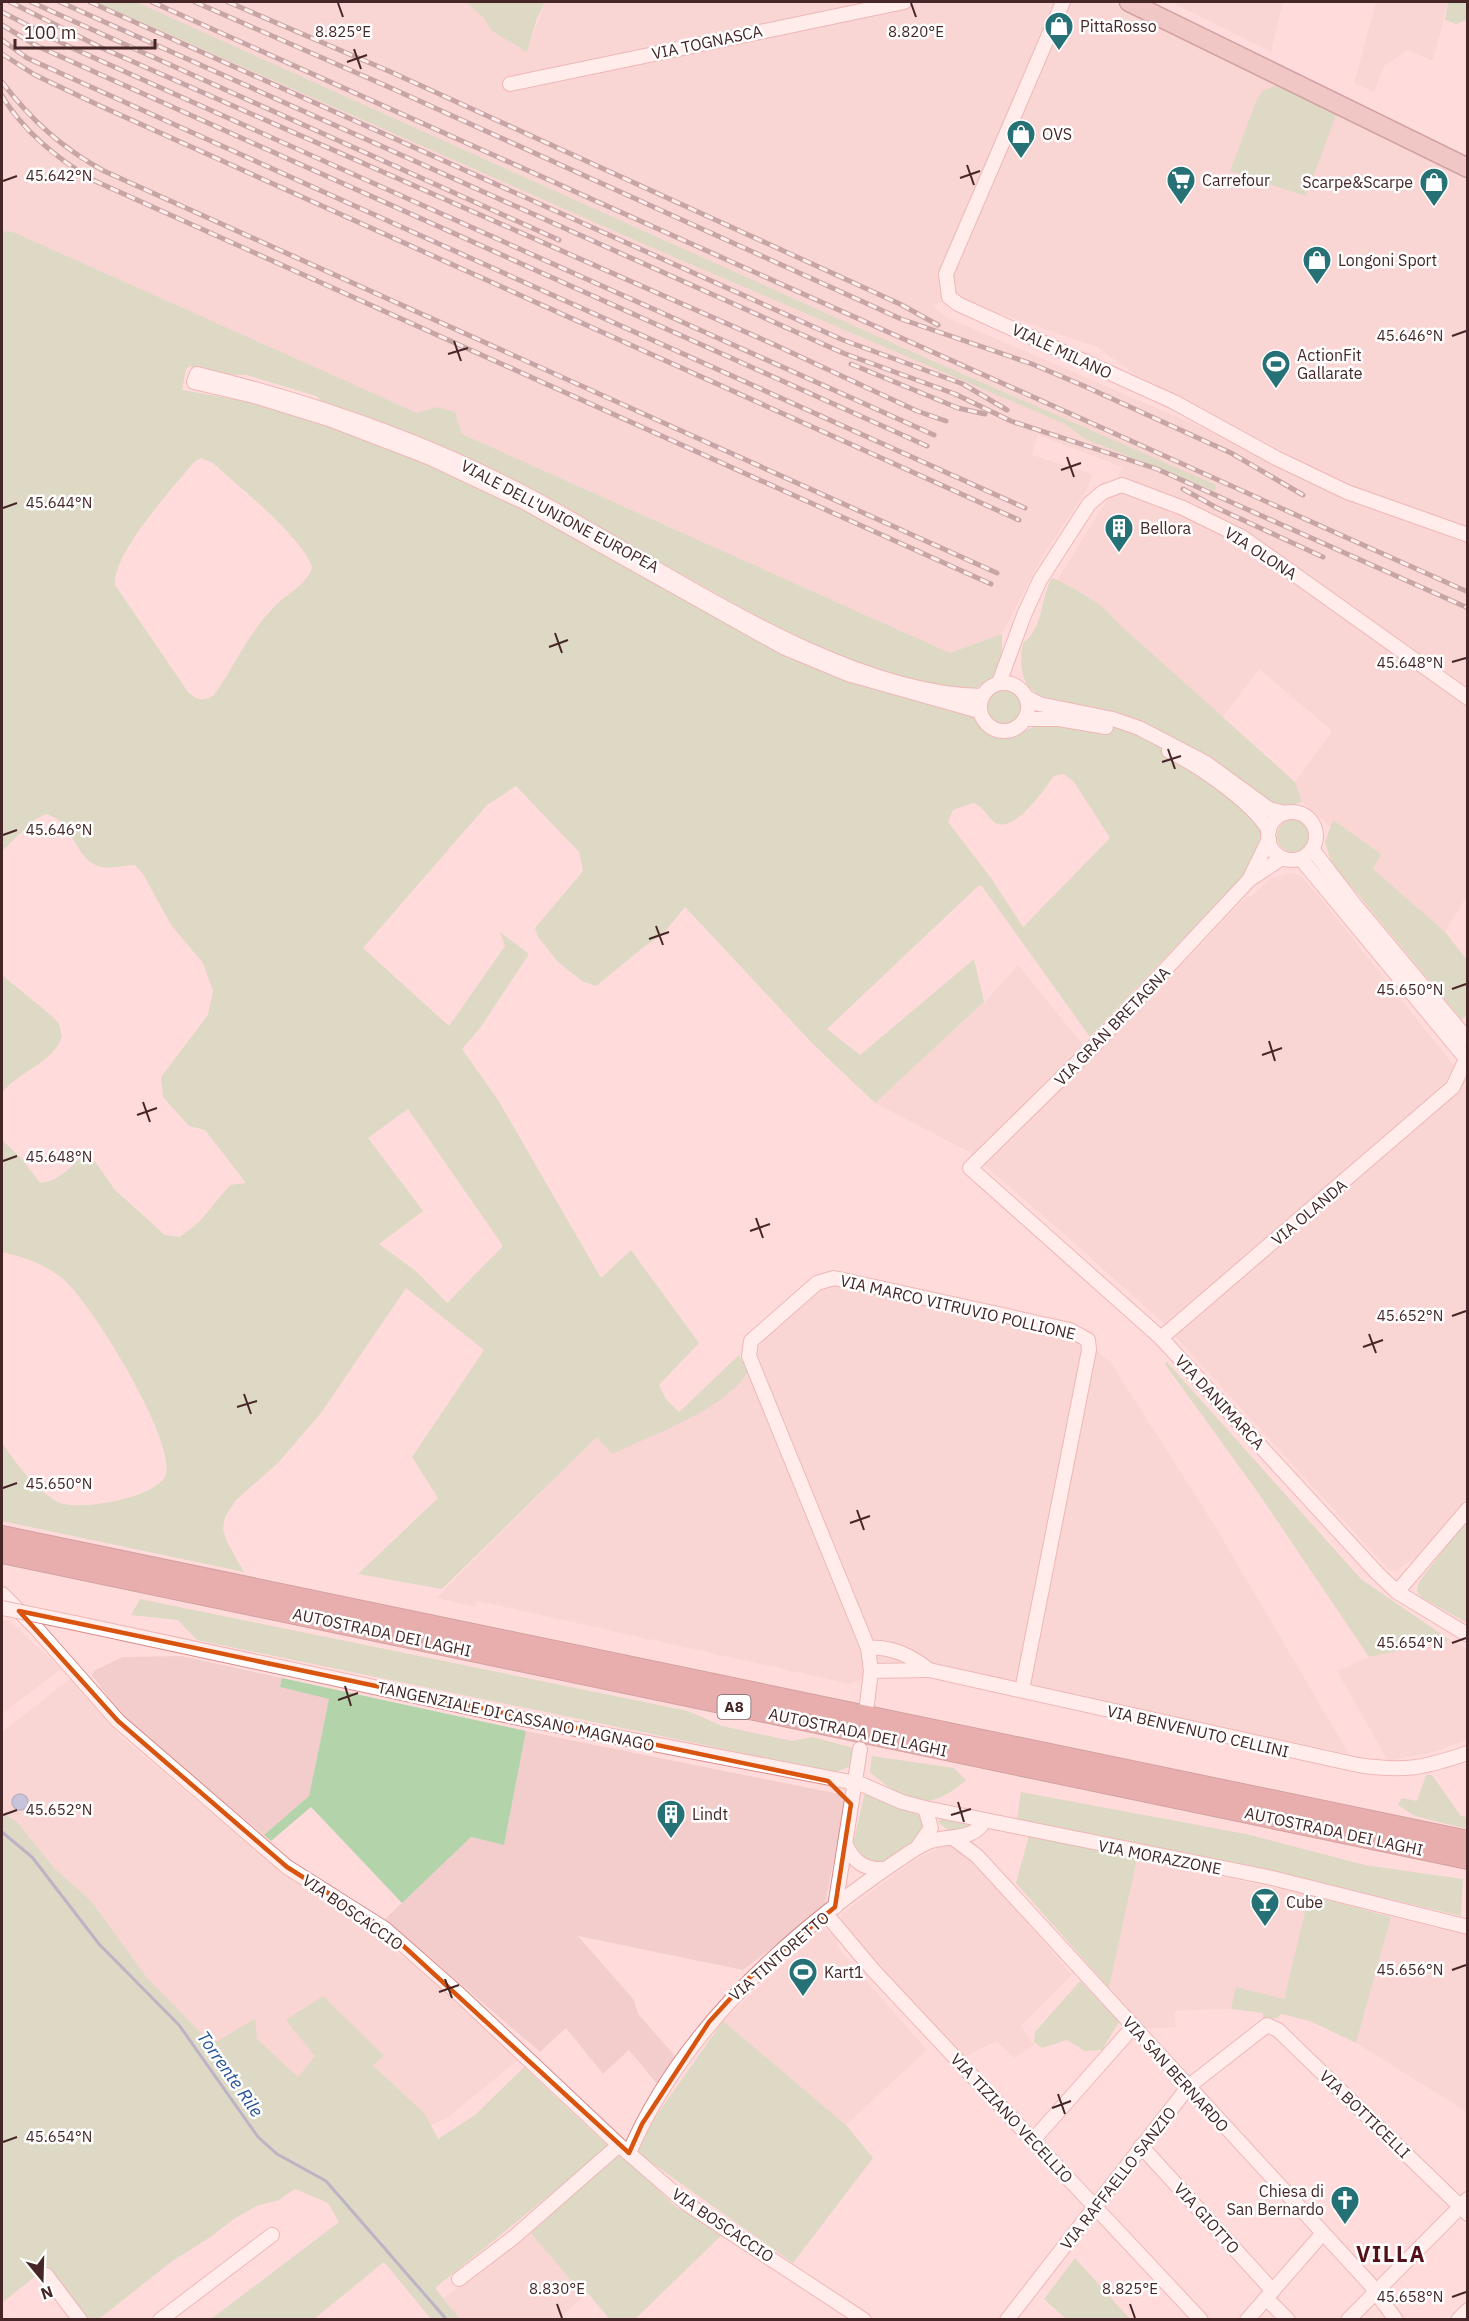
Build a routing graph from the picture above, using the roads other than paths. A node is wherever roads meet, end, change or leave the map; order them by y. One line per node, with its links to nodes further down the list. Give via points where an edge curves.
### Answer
1 (904, 2): 5 (street, VIA TOGNASCA)
2 (1063, 2): 8 (street, VIALE MILANO, via 946,274 949,297 1174,402 1347,492)
3 (1129, 2): 7 (main road)
4 (1153, 2): 6 (main road)
5 (510, 84)
6 (1467, 161)
7 (1467, 168)
8 (1467, 535)
9 (1012, 650): 10 (street, VIA OLONA); 11 (street, VIA OLONA); 13 (street, VIA OLONA, via 1040,580 1089,504 1103,492 1122,485 1183,508 1242,537)
10 (999, 683): 11 (street); 12 (street)
11 (1021, 691): 15 (street, via 1029,708); 16 (street, via 1048,706 1113,719 1176,745 1223,773 1269,808)
12 (982, 696): 14 (street); 14 (street, VIALE DELL'UNIONE EUROPEA, via 933,692 849,666 786,638 531,496 431,449 357,421 196,374 194,381 356,428 475,478 783,647 848,674)
13 (1467, 698)
14 (979, 711): 15 (street, via 995,730 1012,730)
15 (1025, 719): 17 (street, via 1059,719 1108,727 1173,753 1250,809 1264,821)
16 (1287, 813): 17 (street, via 1273,823); 18 (street, via 1296,813 1312,822 1316,840)
17 (1269, 835): 19 (street, via 1271,847); 21 (street, VIA GRAN BRETAGNA)
18 (1312, 849): 20 (street); 22 (street)
19 (1282, 858): 20 (street); 21 (street, VIA GRAN BRETAGNA)
20 (1301, 859): 23 (street)
21 (1249, 880): 25 (street, VIA GRAN BRETAGNA, via 1092,1048)
22 (1467, 1040)
23 (1466, 1060): 24 (street, VIA OLANDA)
24 (1461, 1084): 26 (street, VIA OLANDA)
25 (970, 1168): 26 (street, VIA DANIMARCA)
26 (1161, 1338): 30 (street, VIA DANIMARCA)
27 (1467, 1509): 30 (street)
28 (2, 1536): 48 (highway, AUTOSTRADA DEI LAGHI / A8)
29 (2, 1553): 52 (highway, AUTOSTRADA DEI LAGHI / A8)
30 (1397, 1592): 33 (street, VIA DANIMARCA)
31 (2, 1594): 61 (street, VIA BOSCACCIO, via 118,1721 287,1867 385,1929)
32 (2, 1608): 40 (street, TANGENZIALE DI CASSANO MAGNAGO, bridge)
33 (1467, 1635)
34 (868, 1648): 35 (street, VIA BENVENUTO CELLINI, via 893,1649); 36 (street); 37 (street, VIA MARCO VITRUVIO POLLIONE, via 749,1356 751,1341 818,1283 834,1278 1070,1330 1088,1340)
35 (929, 1670): 36 (street, VIA BENVENUTO CELLINI); 37 (street, VIA BENVENUTO CELLINI)
36 (871, 1671): 38 (street)
37 (1022, 1690): 39 (street, VIA BENVENUTO CELLINI, via 1299,1754 1378,1768 1423,1768)
38 (867, 1704)
39 (1467, 1753)
40 (819, 1778): 41 (street, TANGENZIALE DI CASSANO MAGNAGO); 43 (street, TANGENZIALE DI CASSANO MAGNAGO, via 842,1791)
41 (855, 1783): 42 (street, VIA MORAZZONE); 42 (street, via 859,1755); 43 (street)
42 (873, 1787): 44 (street, VIA MORAZZONE, via 890,1798)
43 (851, 1804): 49 (street)
44 (925, 1808): 45 (street, VIA MORAZZONE); 50 (street, via 930,1828)
45 (984, 1821): 46 (street, VIA TINTORETTO); 55 (street, VIA MORAZZONE, via 1272,1878)
46 (973, 1832): 47 (street, VIA TINTORETTO); 51 (street)
47 (952, 1838): 50 (street, VIA TINTORETTO, via 940,1838); 51 (street, VIA SAN BERNARDO)
48 (1467, 1841)
49 (845, 1843): 53 (street, via 856,1862); 54 (street)
50 (918, 1847): 53 (street, VIA TINTORETTO)
51 (977, 1856): 57 (street, VIA SAN BERNARDO)
52 (1467, 1859)
53 (884, 1869): 54 (street, VIA TINTORETTO)
54 (831, 1911): 59 (street, VIA TIZIANO VECELLIO, via 873,1970); 61 (street, VIA TINTORETTO, via 749,1978 710,2022)
55 (1467, 1927)
56 (1267, 2025): 58 (street, VIA RAFFAELLO SANZIO); 62 (street, VIA BOTTICELLI, via 1278,2030)
57 (1133, 2026): 58 (street, VIA SAN BERNARDO); 59 (street)
58 (1189, 2086): 60 (street, VIA RAFFAELLO SANZIO); 64 (street, VIA SAN BERNARDO)
59 (1034, 2139): 63 (street, VIA TIZIANO VECELLIO)
60 (1141, 2146): 63 (street, VIA RAFFAELLO SANZIO); 69 (street, VIA GIOTTO)
61 (624, 2149): 67 (street); 73 (street, VIA BOSCACCIO, via 687,2204)
62 (1465, 2207): 68 (street)
63 (1096, 2209): 74 (street, VIA RAFFAELLO SANZIO); 75 (street, VIA TIZIANO VECELLIO)
64 (1323, 2233): 68 (street, VIA SAN BERNARDO); 69 (street)
65 (272, 2235): 72 (street)
66 (46, 2275): 71 (street)
67 (459, 2279)
68 (1375, 2292): 78 (street); 79 (street, VIA SAN BERNARDO)
69 (1269, 2294): 76 (street); 77 (street, VIA GIOTTO)
70 (1467, 2310): 80 (street)
71 (80, 2319)
72 (160, 2319)
73 (864, 2319)
74 (1007, 2319)
75 (1201, 2319)
76 (1247, 2319)
77 (1288, 2319)
78 (1348, 2319)
79 (1396, 2319)
80 (1458, 2319)

